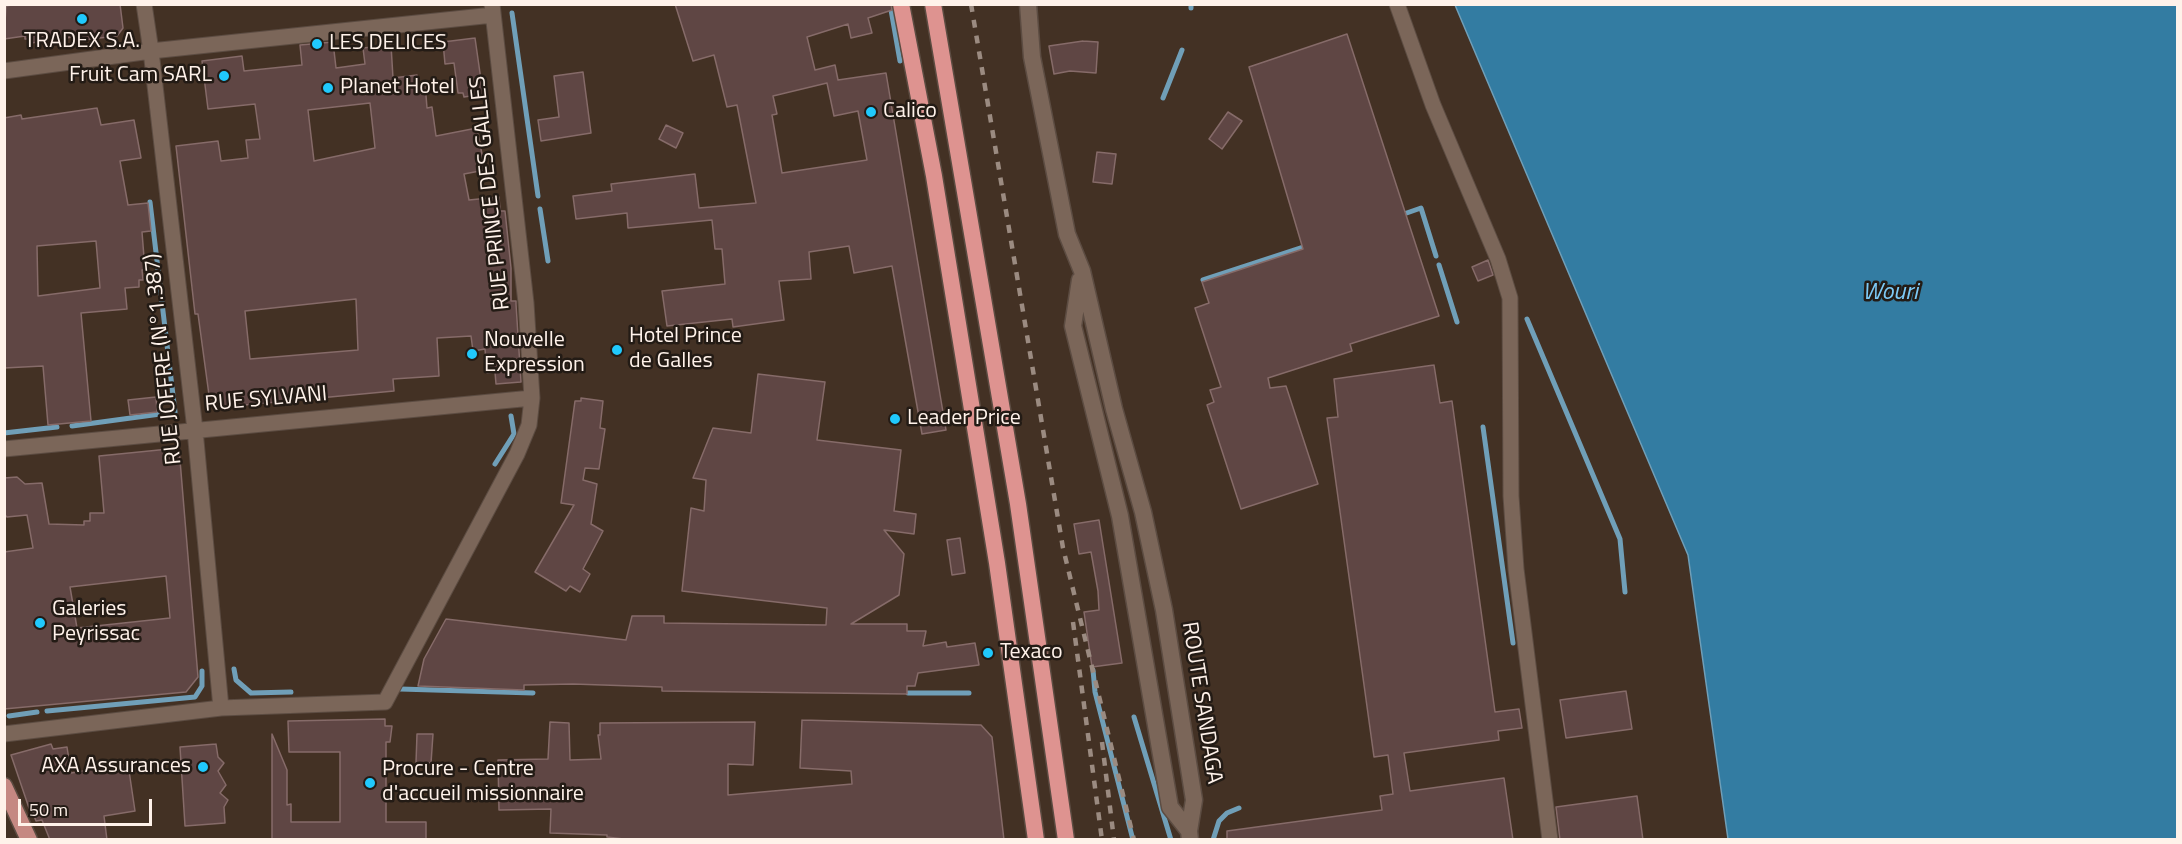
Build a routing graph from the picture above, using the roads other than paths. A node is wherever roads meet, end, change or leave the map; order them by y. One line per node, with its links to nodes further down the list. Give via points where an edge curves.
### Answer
1 (144, 4): 7 (street, RUE JOFFRE (N°1.387))
2 (901, 4): 22 (highway, via 934,176 986,494)
3 (933, 4): 23 (highway, via 1018,504)
4 (1028, 4): 9 (street, ROUTE SANDAGA, via 1032,57 1067,234)
5 (1397, 4): 24 (street, via 1510,298 1511,496 1516,569)
6 (493, 10): 7 (street); 12 (street, RUE PRINCE DES GALLES, via 526,303)
7 (152, 51): 8 (street); 15 (street, RUE JOFFRE (N°1.387))
8 (4, 71)
9 (1082, 271): 10 (street, ROUTE SANDAGA); 11 (street)
10 (1092, 320): 11 (street); 13 (street, ROUTE SANDAGA)
11 (1073, 326): 14 (street)
12 (532, 398): 15 (street, RUE SYLVANI); 17 (street, RUE PRINCE DES GALLES, via 529,425 517,454 385,702)
13 (1114, 409): 14 (street); 20 (street, ROUTE SANDAGA, via 1143,512 1164,610 1194,800)
14 (1095, 413): 20 (street, via 1120,516 1170,807)
15 (195, 430): 16 (street, RUE SYLVANI); 17 (street, RUE JOFFRE (N°1.387))
16 (4, 449)
17 (221, 708): 18 (street)
18 (4, 734)
19 (4, 786): 21 (main road)
20 (1189, 835)
21 (28, 840)
22 (1036, 840)
23 (1066, 840)
24 (1550, 840)

